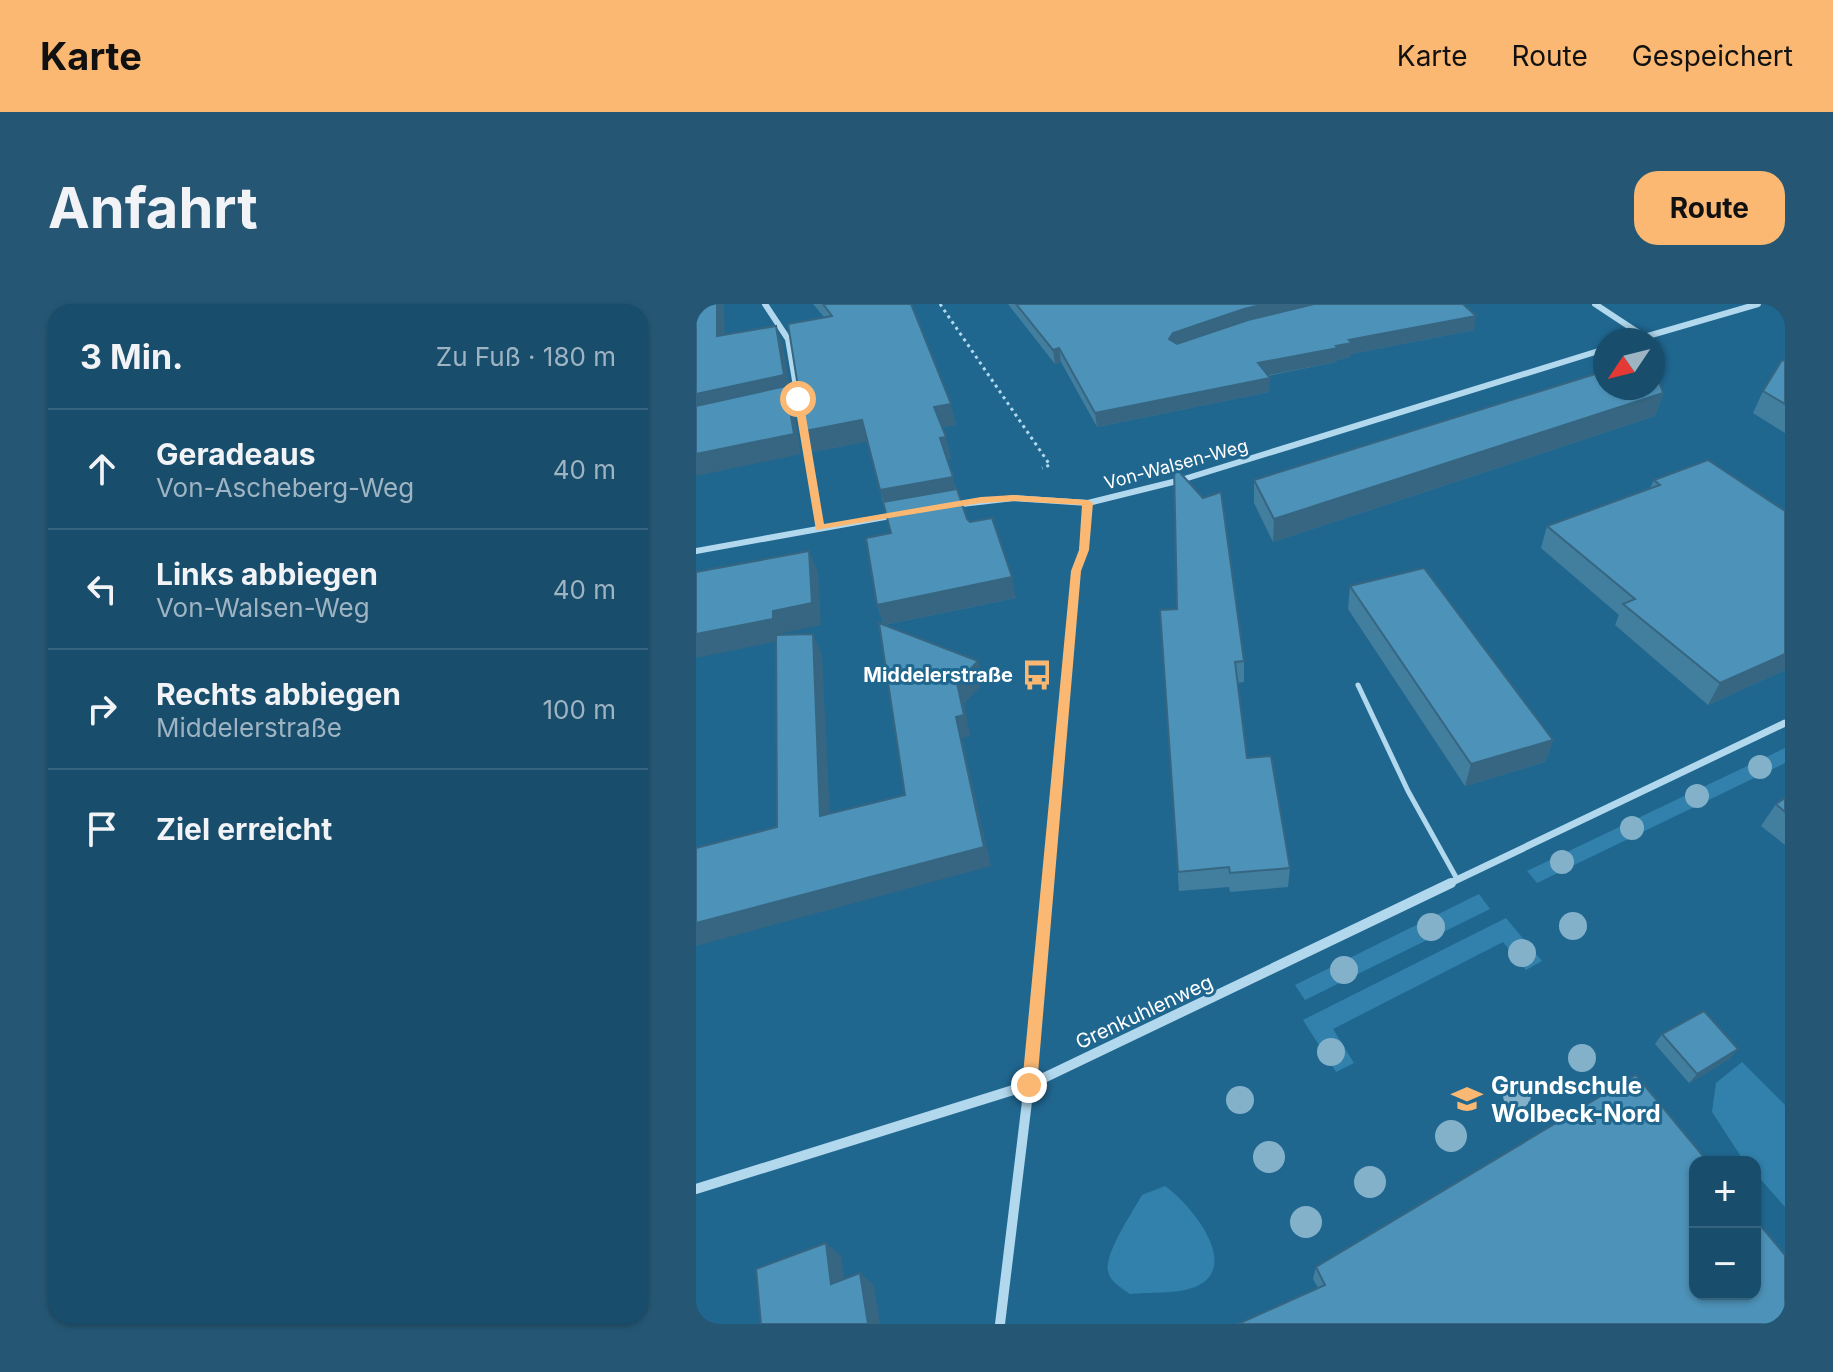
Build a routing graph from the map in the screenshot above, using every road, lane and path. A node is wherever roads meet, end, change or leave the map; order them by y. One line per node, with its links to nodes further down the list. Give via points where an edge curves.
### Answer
1 (765, 304): 8 (street, via 788,339)
2 (940, 304): 10 (path, via 1050,465 1029,474)
3 (1595, 304): 5 (street)
4 (1758, 304): 6 (street)
5 (1631, 328)
6 (1665, 331)
7 (1593, 353): 11 (street, Von-Walsen-Weg, via 1181,480)
8 (798, 399): 9 (street); 14 (street)
9 (784, 402)
10 (1026, 498): 11 (street, Von-Walsen-Weg); 12 (street, Von-Walsen-Weg)
11 (1088, 503): 19 (street, via 1084,550 1076,571)
12 (937, 507)
13 (908, 513): 14 (street)
14 (820, 528): 15 (street)
15 (696, 551)
16 (1358, 685): 18 (lane)
17 (1785, 723): 18 (street, Grenkuhlenweg)
18 (1457, 879): 19 (street, Grenkuhlenweg)
19 (1029, 1085): 20 (street, Grenkuhlenweg); 21 (street)
20 (696, 1189)
21 (1000, 1324)

